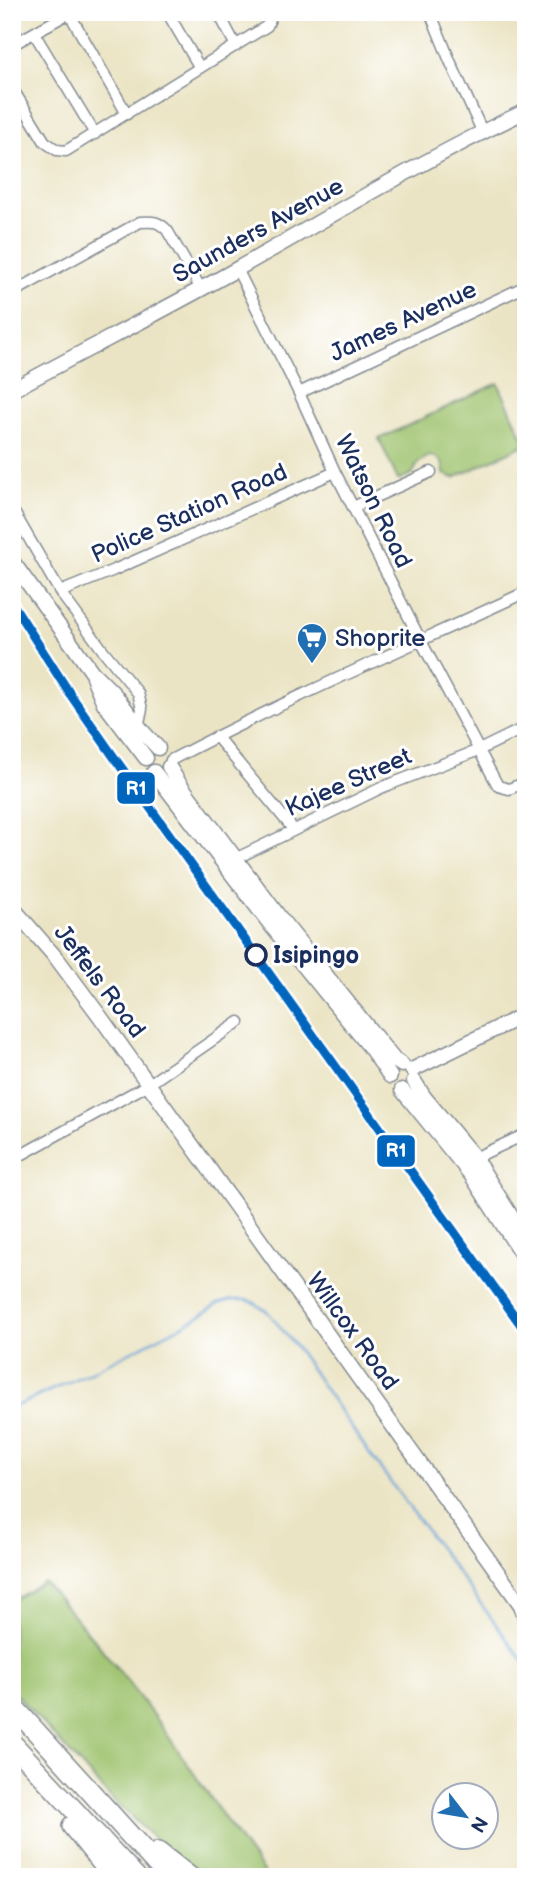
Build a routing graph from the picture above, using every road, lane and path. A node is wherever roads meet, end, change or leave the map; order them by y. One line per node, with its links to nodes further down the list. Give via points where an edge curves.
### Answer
1 (167, 12): 9 (street)
2 (218, 12): 8 (street)
3 (266, 12): 8 (street, via 267,26)
4 (429, 12): 13 (street)
5 (70, 13): 6 (street); 12 (street)
6 (34, 33): 7 (street); 14 (street)
7 (12, 45)
8 (236, 46): 9 (street)
9 (200, 68): 12 (street)
10 (12, 88): 14 (street, via 45,142 57,150 66,152)
11 (526, 111): 13 (street, Saunders Avenue)
12 (127, 114): 14 (street)
13 (482, 131): 15 (street, Saunders Avenue)
14 (94, 134)
15 (237, 269): 17 (street, Saunders Avenue); 20 (street, Watson Road)
16 (526, 286): 20 (street, James Avenue)
17 (201, 289): 18 (street, via 167,230 153,220 141,222); 19 (street, Saunders Avenue)
18 (12, 293)
19 (13, 389)
20 (299, 393): 21 (street, Watson Road)
21 (335, 472): 23 (street, Watson Road); 26 (street, Police Station Road)
22 (431, 472): 23 (street)
23 (353, 507): 28 (street, Watson Road)
24 (12, 509): 26 (street)
25 (12, 561): 29 (street)
26 (60, 592): 30 (street, via 132,684)
27 (526, 592): 28 (street)
28 (421, 641): 34 (street); 36 (street, Watson Road)
29 (92, 672): 31 (street); 37 (street, via 104,703)
30 (142, 709): 31 (street); 32 (street)
31 (126, 711): 32 (street)
32 (138, 727): 35 (street)
33 (526, 727): 36 (street, Kajee Street)
34 (216, 736): 38 (street); 41 (street)
35 (158, 748): 37 (street); 38 (street, via 166,750)
36 (480, 750): 40 (street, Watson Road, via 502,789); 41 (street, Kajee Street, via 383,787)
37 (146, 758): 39 (street)
38 (170, 763): 39 (street, via 163,772); 42 (street, via 179,783)
39 (154, 772): 47 (street)
40 (526, 782)
41 (294, 830): 42 (street, Kajee Street)
42 (237, 858): 46 (street, via 283,922 394,1060)
43 (12, 907): 48 (street, Jeffels Road, via 58,960)
44 (522, 1019): 46 (street)
45 (239, 1022): 48 (street)
46 (409, 1072): 47 (street, via 394,1068); 49 (street, via 410,1088); 52 (street)
47 (390, 1076): 49 (street, via 391,1084)
48 (149, 1084): 51 (street); 55 (street, Willcox Road)
49 (402, 1090): 52 (street)
50 (526, 1134): 52 (street)
51 (12, 1160)
52 (468, 1160): 53 (street); 54 (street)
53 (526, 1240)
54 (526, 1261)
55 (523, 1606): 56 (street, Willcox Road)
56 (526, 1620)
57 (12, 1705): 59 (highway)
58 (18, 1749): 60 (highway, via 25,1768); 61 (highway)
59 (113, 1817): 62 (highway); 63 (highway)
60 (113, 1877)
61 (136, 1877)
62 (167, 1877)
63 (190, 1877)

